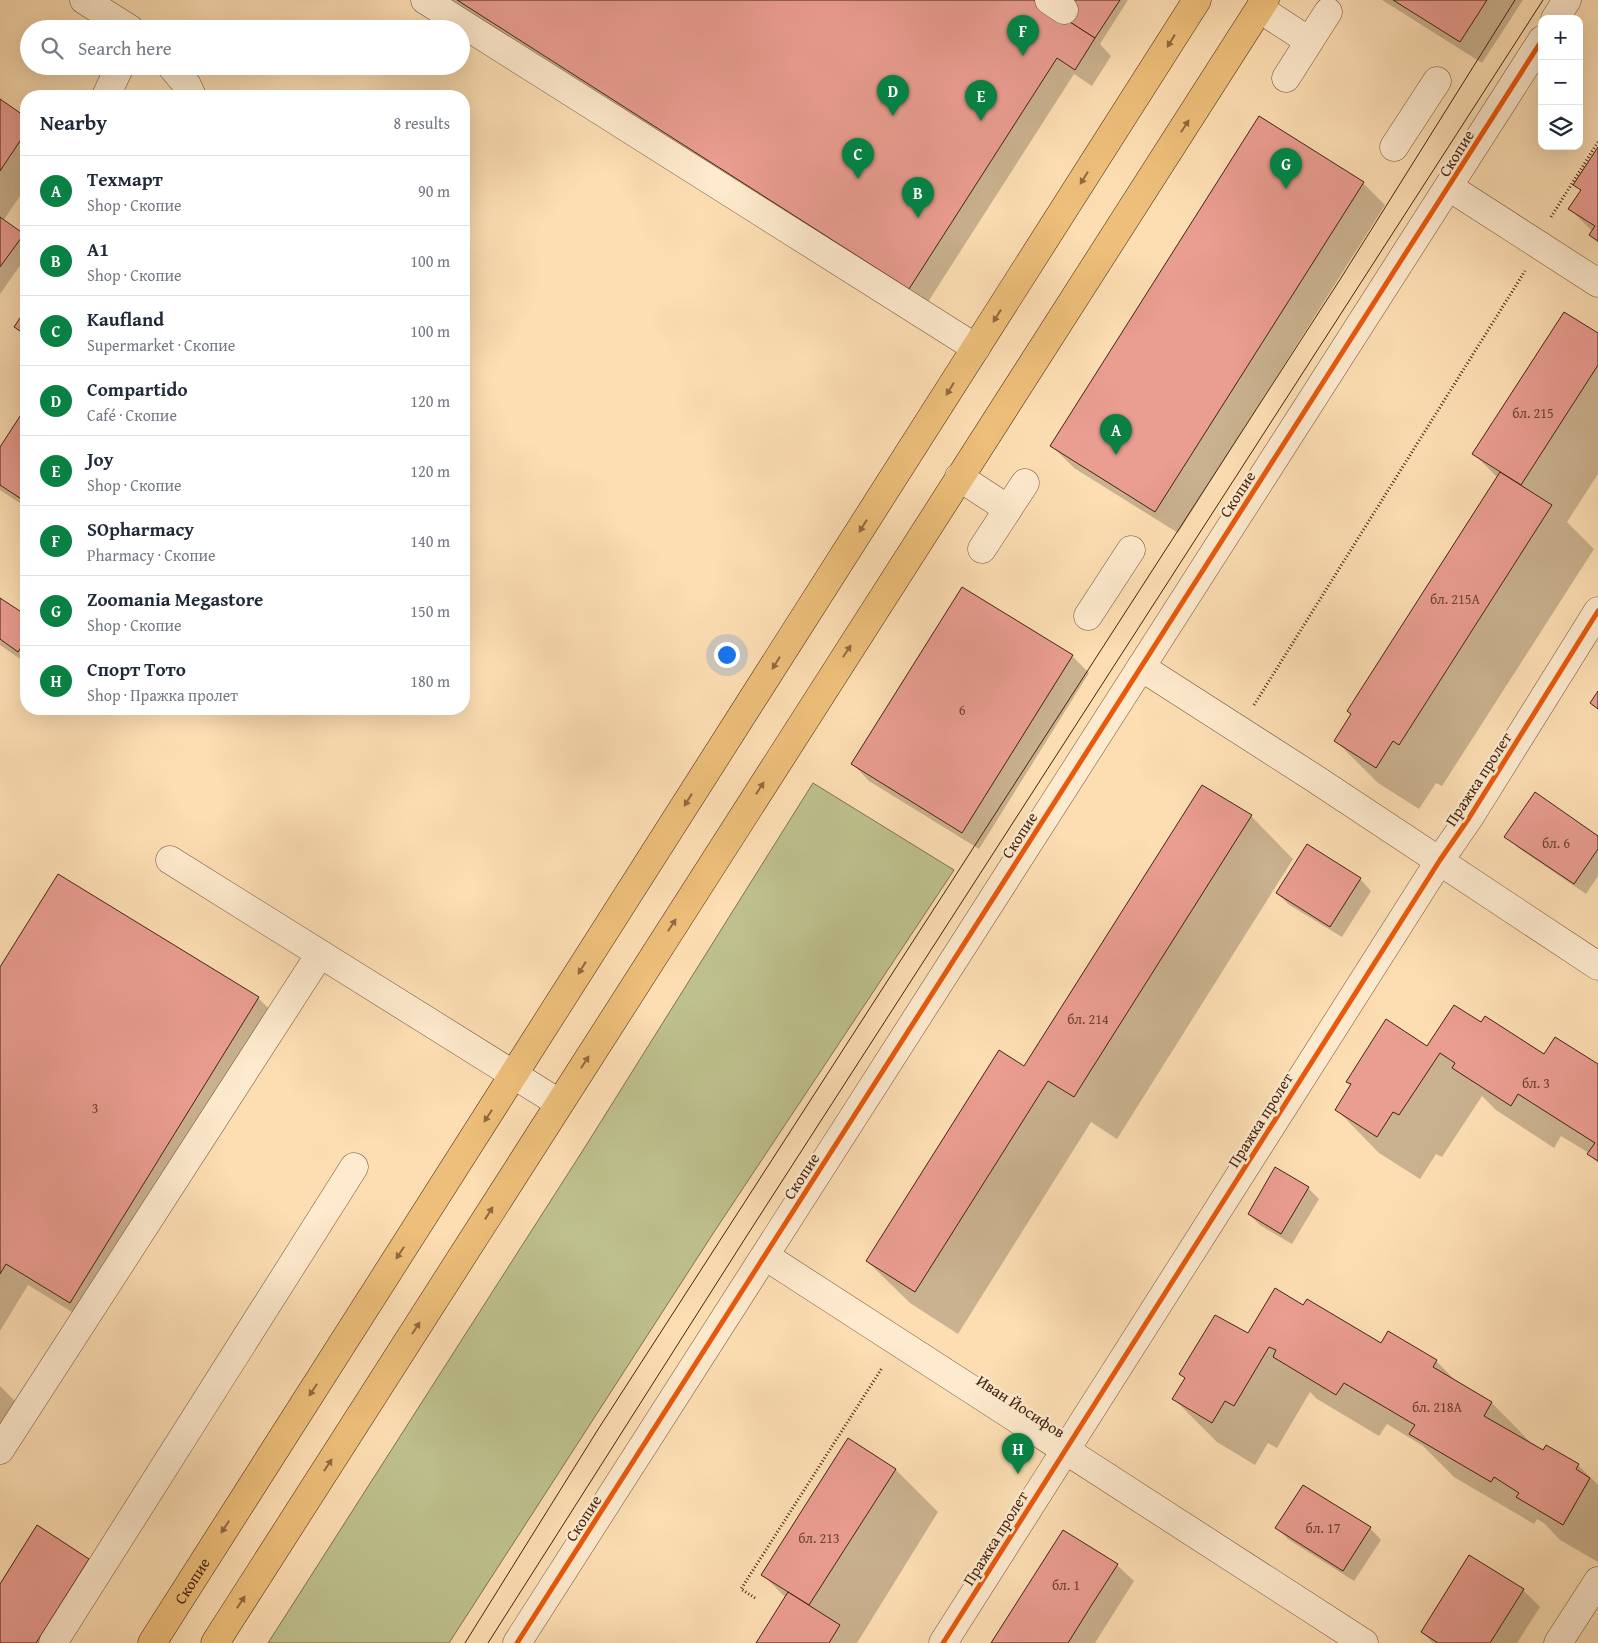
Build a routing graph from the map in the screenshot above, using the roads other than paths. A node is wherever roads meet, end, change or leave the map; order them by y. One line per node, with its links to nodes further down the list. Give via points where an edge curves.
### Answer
1 (84, 0): 8 (street)
2 (424, 0): 9 (street)
3 (1197, 0): 22 (main road, Скопие, one-way to 22)
4 (1567, 0): 7 (street)
5 (1262, 4): 11 (street); 23 (main road, one-way to 5)
6 (1328, 12): 11 (street)
7 (1558, 15)
8 (116, 20)
9 (456, 20)
10 (470, 29): 22 (street)
11 (1309, 41): 15 (street)
12 (1538, 46): 20 (street, Скопие)
13 (116, 75): 17 (street)
14 (179, 75): 18 (street)
15 (1286, 78)
16 (1437, 81): 19 (street)
17 (109, 90)
18 (189, 90)
19 (1394, 147)
20 (1449, 187): 21 (street); 30 (street, Скопие)
21 (1598, 283)
22 (976, 348): 35 (main road, Скопие, one-way to 35)
23 (959, 477): 25 (street); 36 (main road, one-way to 23)
24 (1025, 483): 25 (street)
25 (1008, 509): 26 (street)
26 (982, 550)
27 (1131, 550): 29 (street)
28 (1598, 611): 32 (street, Пражка пролет)
29 (1088, 616)
30 (1141, 666): 32 (street); 38 (street, Скопие)
31 (170, 860): 33 (street)
32 (1440, 860): 34 (street); 40 (street, Пражка пролет)
33 (320, 954): 35 (street); 39 (street)
34 (1598, 966)
35 (514, 1075): 36 (street); 43 (main road, Скопие, one-way to 43)
36 (559, 1103): 44 (main road, one-way to 36)
37 (354, 1167): 42 (street)
38 (766, 1256): 40 (street, Иван Йосифов); 45 (street, Скопие)
39 (0, 1450)
40 (1066, 1450): 46 (street, Пражка пролет); 47 (street, Иван Йосифов)
41 (1598, 1581): 48 (street)
42 (53, 1643)
43 (152, 1643)
44 (215, 1643)
45 (517, 1643)
46 (943, 1643)
47 (1364, 1643)
48 (1558, 1643)

